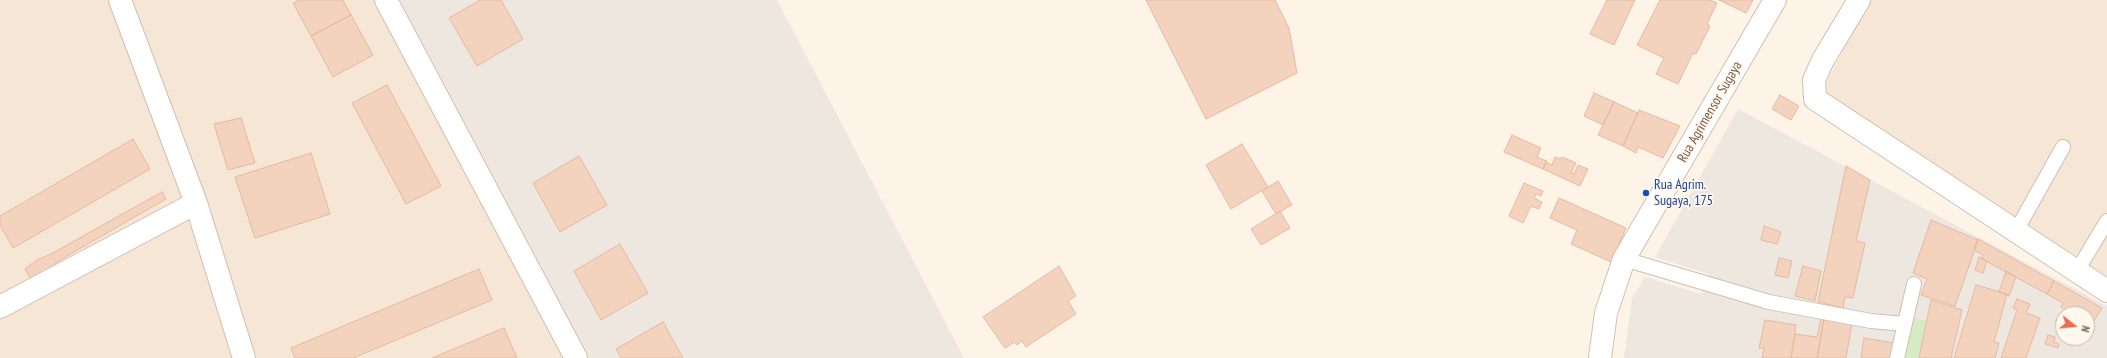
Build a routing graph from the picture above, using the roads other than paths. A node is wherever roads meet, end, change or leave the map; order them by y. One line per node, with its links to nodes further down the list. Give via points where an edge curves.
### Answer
1 (120, 0): 6 (street)
2 (386, 0): 16 (street)
3 (1775, 0): 9 (street, Rua Agrimensor Sugaya)
4 (1859, 0): 8 (street, via 1814,80 1815,99)
5 (2063, 147): 8 (lane)
6 (196, 203): 13 (street); 15 (street)
7 (2107, 220): 10 (lane)
8 (2016, 231): 10 (street)
9 (1624, 259): 14 (lane, via 1769,302); 17 (street, Rua Agrimensor Sugaya, via 1606,313)
10 (2077, 271): 12 (street)
11 (1914, 284): 14 (lane)
12 (2107, 291)
13 (0, 307)
14 (1905, 324): 18 (lane)
15 (244, 358)
16 (576, 358)
17 (1600, 358)
18 (1898, 358)

